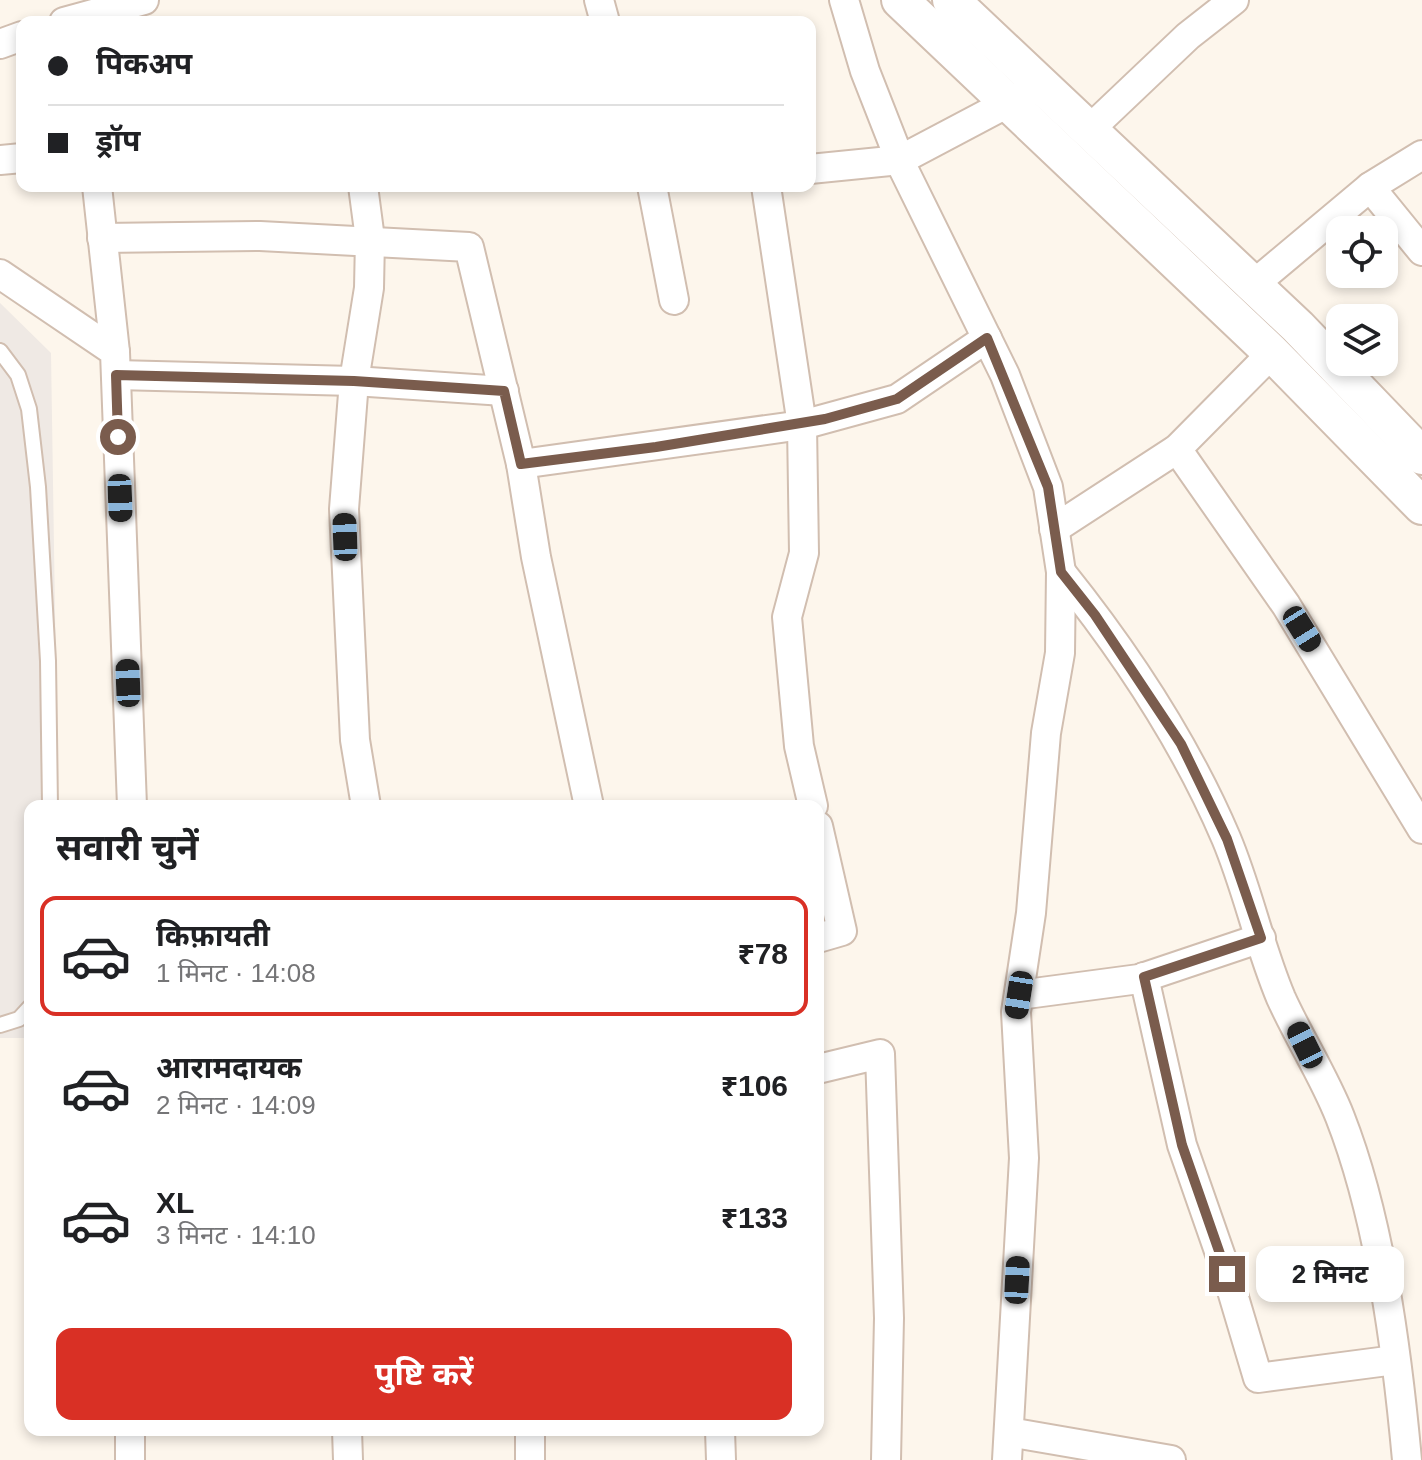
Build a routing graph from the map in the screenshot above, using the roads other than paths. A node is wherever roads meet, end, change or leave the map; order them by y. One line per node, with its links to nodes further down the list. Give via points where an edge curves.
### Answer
1 (144, 0): 6 (street)
2 (844, 0): 11 (street)
3 (900, 0): 8 (street)
4 (951, 0): 7 (street)
5 (1234, 0): 9 (street)
6 (86, 16)
7 (1044, 84): 8 (street); 9 (street)
8 (1007, 104): 11 (street); 26 (street)
9 (1090, 129): 22 (street)
10 (1422, 155): 13 (street)
11 (900, 160): 12 (street); 24 (street)
12 (816, 168)
13 (1370, 187): 20 (street); 22 (street)
14 (98, 192): 18 (street)
15 (364, 192): 19 (street)
16 (653, 192): 23 (street)
17 (767, 192): 30 (street)
18 (102, 238): 19 (street); 27 (street)
19 (370, 239): 28 (street, via 369,288); 29 (street, via 469,247)
20 (1422, 251)
21 (0, 274): 27 (street)
22 (1253, 285): 32 (street)
23 (674, 300)
24 (987, 338): 30 (street, via 897,399); 35 (street, via 1048,487)
25 (0, 351): 37 (lane, via 18,375 29,409 38,487)
26 (1272, 353): 31 (street); 34 (street)
27 (115, 364): 28 (street); 38 (street)
28 (354, 381): 29 (street); 39 (street, via 345,525 355,740)
29 (504, 391): 33 (street)
30 (802, 425): 33 (street); 41 (street, via 804,553 787,617 799,746)
31 (1177, 449): 35 (street); 42 (street, via 1286,605)
32 (1422, 456)
33 (521, 464): 40 (street)
34 (1422, 506)
35 (1054, 529): 36 (street)
36 (1061, 572): 45 (street, via 1181,744 1227,839); 47 (street, via 1060,653 1046,733)
37 (50, 800)
38 (132, 800)
39 (365, 800)
40 (588, 800)
41 (812, 800)
42 (1422, 829)
43 (824, 852): 44 (street, via 842,931)
44 (824, 936)
45 (1261, 938): 46 (street); 51 (street, via 1281,997 1340,1116 1370,1216)
46 (1144, 977): 47 (street); 51 (street, via 1182,1145 1258,1378)
47 (1019, 995): 56 (street, via 1024,1158)
48 (24, 1014): 49 (lane)
49 (0, 1025)
50 (824, 1068): 61 (street, via 880,1054 889,1318)
51 (1395, 1360): 63 (street)
52 (130, 1436): 57 (street)
53 (347, 1436): 58 (street)
54 (530, 1436): 59 (street)
55 (720, 1436): 60 (street)
56 (1008, 1446): 62 (street)
57 (130, 1460)
58 (348, 1460)
59 (530, 1460)
60 (721, 1460)
61 (886, 1460)
62 (1171, 1460)
63 (1407, 1460)

